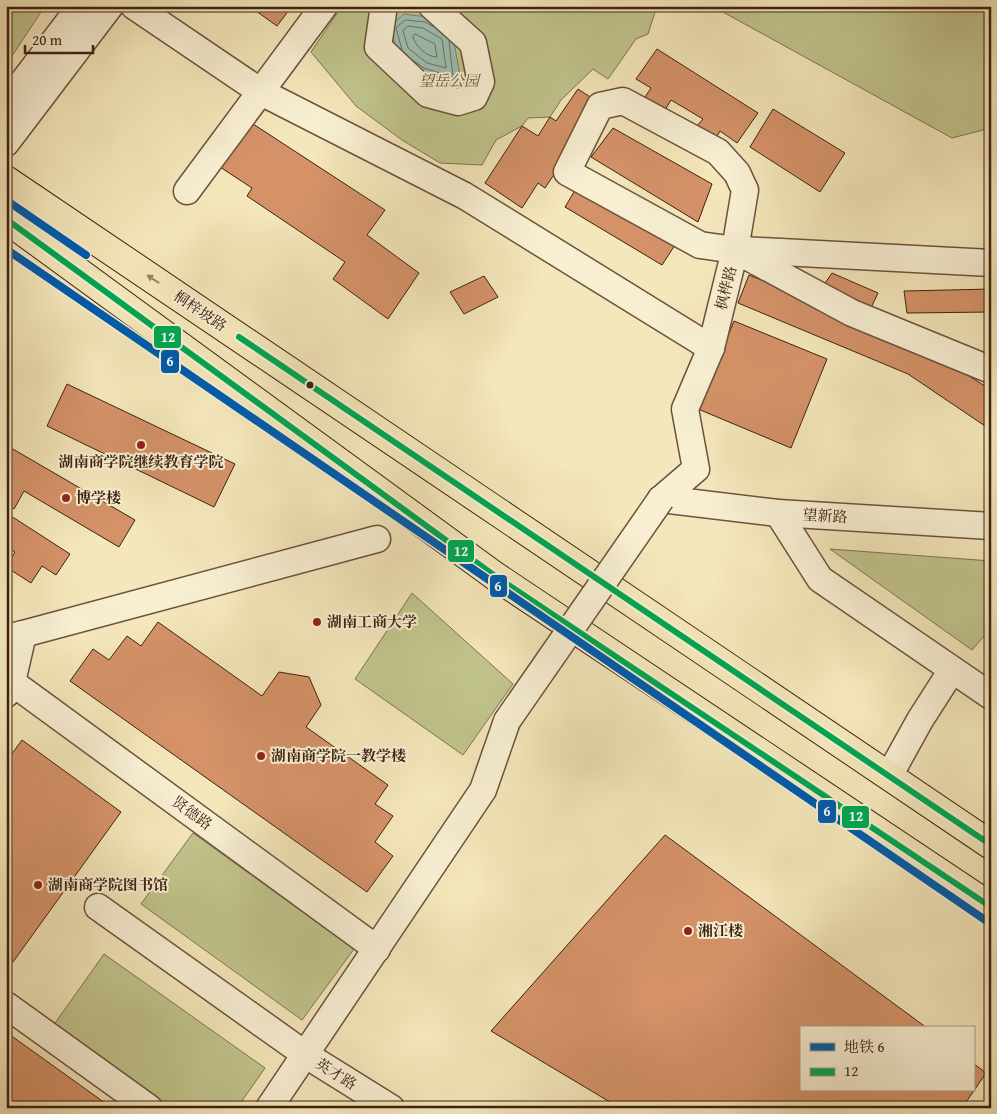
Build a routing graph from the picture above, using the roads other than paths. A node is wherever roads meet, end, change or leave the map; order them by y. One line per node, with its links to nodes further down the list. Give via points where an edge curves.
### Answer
1 (81, 6): 8 (street)
2 (110, 6): 9 (street)
3 (134, 6): 7 (street)
4 (324, 6): 7 (street)
5 (432, 6): 6 (street, via 474,43 481,82 474,97 458,102 428,94 378,47)
6 (385, 8)
7 (261, 92): 11 (street); 15 (street, via 464,196)
8 (6, 104)
9 (6, 143)
10 (6, 180): 25 (main road, 桐梓坡路, one-way to 10)
11 (187, 191)
12 (6, 219): 28 (main road, via 495,576)
13 (735, 250): 13 (street, via 700,245 567,172 600,106 623,101 718,152 737,173 745,190); 14 (street, 枫桦路); 15 (street, 枫桦路); 16 (street, via 852,313)
14 (991, 263)
15 (711, 348): 17 (street, 枫桦路, via 685,410 696,469)
16 (991, 370)
17 (661, 499): 18 (street, 望新路); 29 (street, bridge, via 507,721 483,790)
18 (778, 514): 19 (street, 望新路); 22 (street, via 820,579)
19 (991, 526)
20 (377, 539): 21 (street)
21 (14, 636): 23 (street)
22 (952, 670): 24 (street); 25 (street)
23 (8, 685): 29 (street, 贤德路)
24 (988, 687)
25 (889, 776): 26 (main road, 桐梓坡路)
26 (991, 846)
27 (98, 907): 31 (street, 英才路)
28 (991, 907)
29 (377, 949): 31 (street)
30 (6, 1004): 32 (street)
31 (306, 1055): 33 (street); 34 (street, 英才路)
32 (149, 1108)
33 (269, 1108)
34 (391, 1108)

